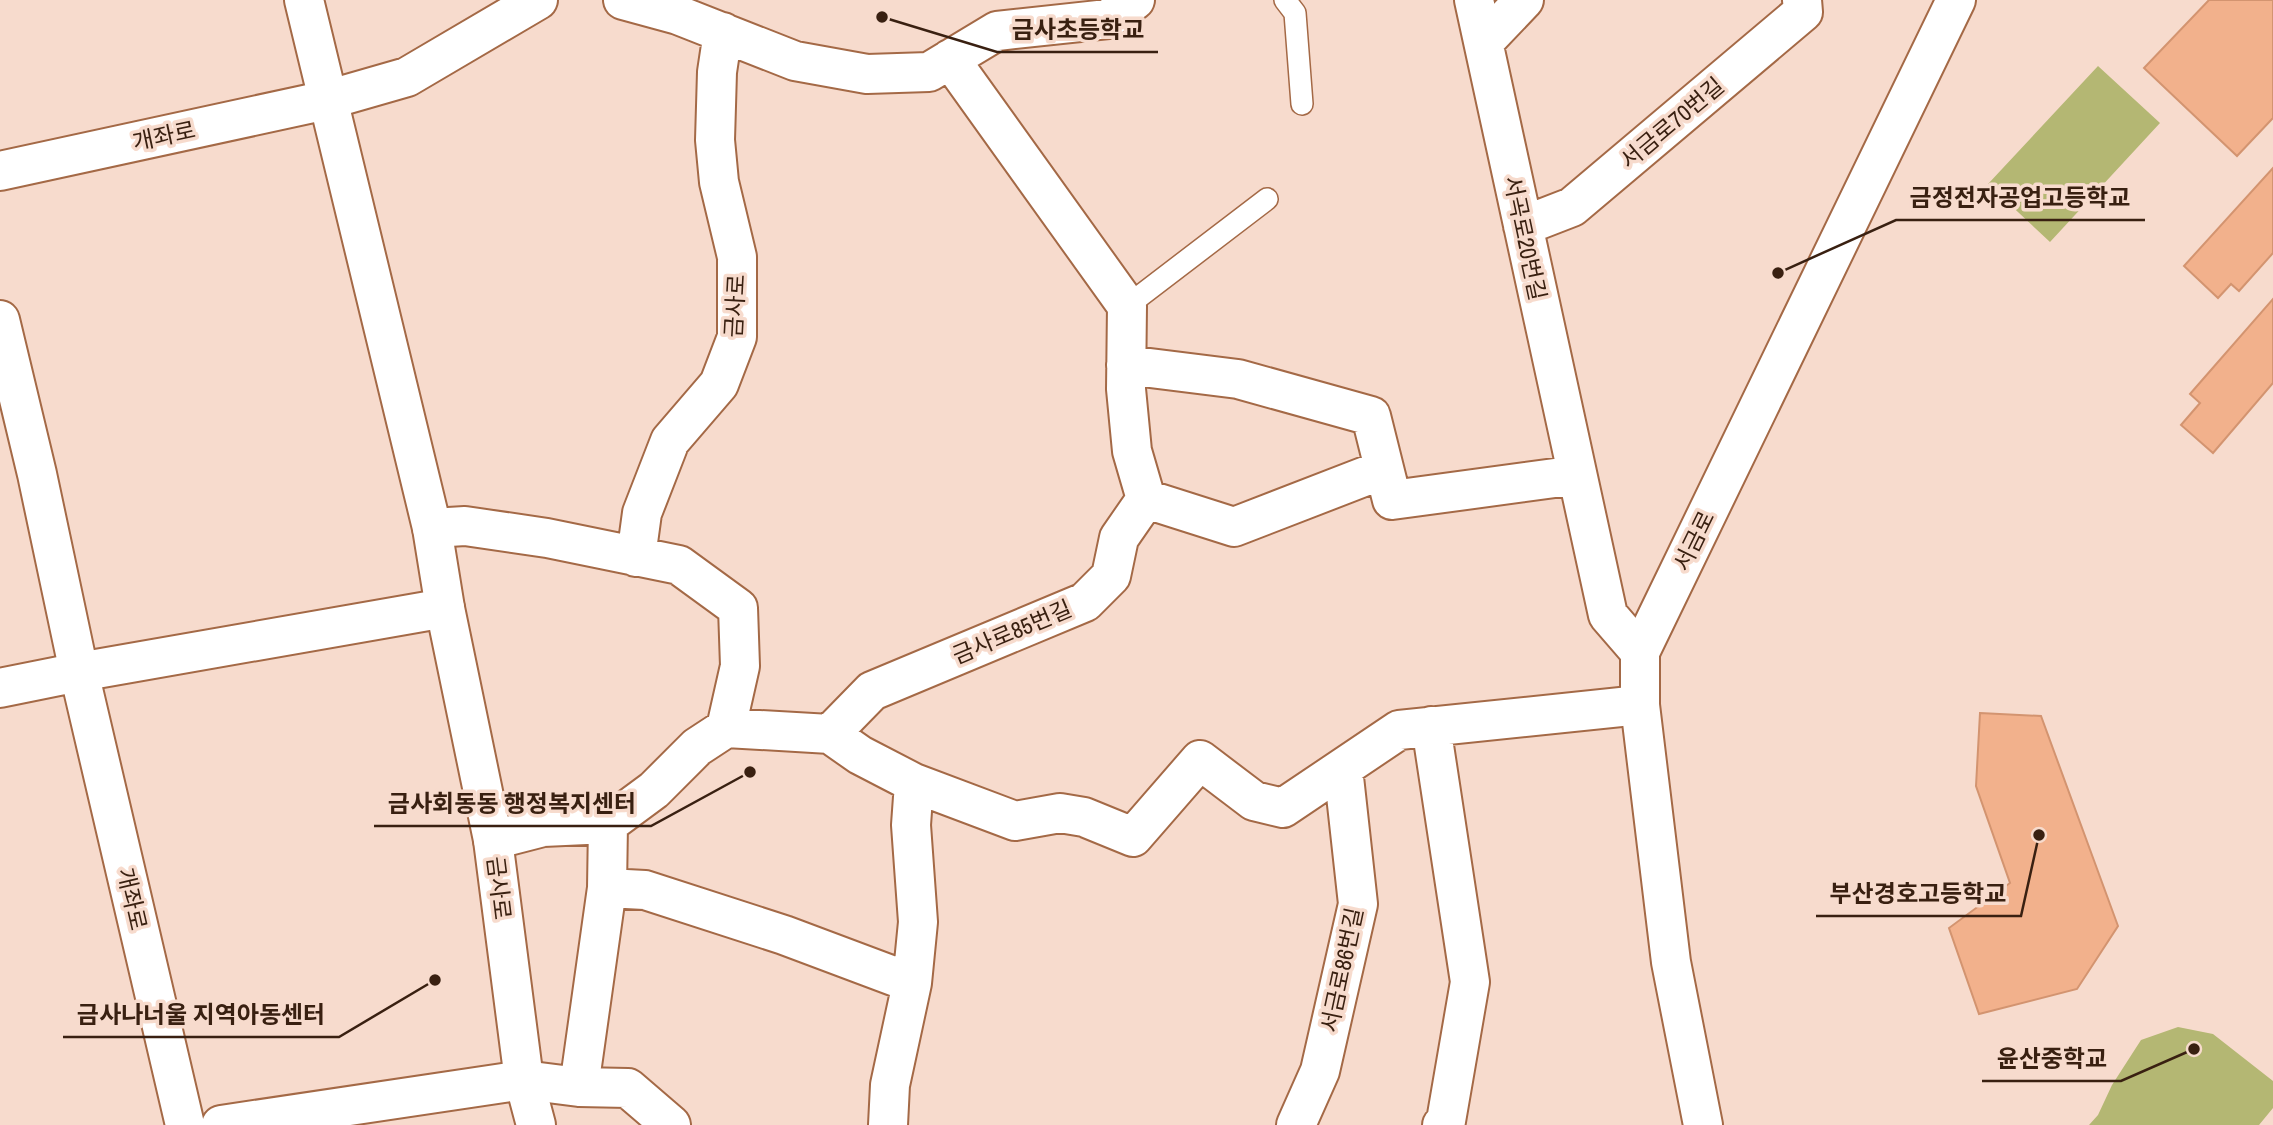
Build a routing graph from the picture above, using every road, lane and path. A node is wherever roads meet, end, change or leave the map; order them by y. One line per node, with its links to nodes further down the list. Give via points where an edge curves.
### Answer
1 (304, 0): 13 (street, 금사로)
2 (538, 0): 13 (street, 개좌로, via 407,77)
3 (623, 0): 10 (street)
4 (1135, 0): 12 (street, via 1108,19 997,31)
5 (1285, 0): 14 (lane, via 1295,13)
6 (1474, 0): 11 (street, 서곡로20번길)
7 (1524, 0): 11 (street)
8 (1802, 0): 17 (street, 서금로70번길, via 1803,12 1572,207)
9 (1956, 0): 27 (street, 서금로)
10 (723, 32): 12 (street, via 795,61 867,74 929,72); 25 (street, 금사로, via 715,140 719,182 737,257 737,337 719,384 670,441 642,513)
11 (1484, 42): 17 (street, 서곡로20번길)
12 (950, 60): 18 (street)
13 (327, 100): 15 (street, 개좌로); 24 (street, 금사로)
14 (1302, 104)
15 (0, 171)
16 (1267, 199): 18 (lane)
17 (1522, 226): 21 (street, 서곡로20번길)
18 (1127, 306): 20 (street)
19 (0, 320): 28 (street, 개좌로)
20 (1126, 365): 22 (street, via 1238,379 1371,416); 23 (street, via 1132,451)
21 (1577, 475): 22 (street); 27 (street, 서곡로20번길, via 1608,615)
22 (1388, 484): 23 (street, via 1234,527)
23 (1146, 499): 33 (street, 금사로85번길, via 1119,538 1111,576 1085,602 872,691)
24 (432, 528): 25 (street, via 465,526); 26 (street, 금사로)
25 (636, 557): 32 (street, via 678,565 738,608 740,666)
26 (445, 608): 28 (street); 37 (street, 금사로)
27 (1640, 652): 30 (street, 서금로)
28 (79, 672): 29 (street); 42 (street, 개좌로)
29 (0, 688)
30 (1640, 705): 31 (street); 49 (street, 서금로, via 1671,962)
31 (1431, 726): 34 (street, via 1399,730); 48 (street, via 1470,982)
32 (726, 728): 33 (street); 36 (street, via 697,747 654,790)
33 (830, 734): 35 (street)
34 (1343, 768): 35 (street, via 1283,808 1254,801 1200,760 1133,836 1060,813 1015,821); 47 (street, 서금로86번길, via 1358,904 1320,1071)
35 (914, 783): 39 (street, via 911,825 918,922)
36 (608, 824): 37 (street, via 543,827); 38 (street)
37 (492, 840): 40 (street, 금사로)
38 (607, 888): 39 (street, via 645,890); 41 (street)
39 (912, 982): 46 (street, via 890,1085)
40 (524, 1080): 41 (street); 43 (street); 44 (street, 금사로)
41 (579, 1087): 45 (street, via 628,1088)
42 (185, 1125)
43 (221, 1125)
44 (536, 1125)
45 (671, 1125)
46 (888, 1125)
47 (1296, 1125)
48 (1442, 1125)
49 (1703, 1125)

